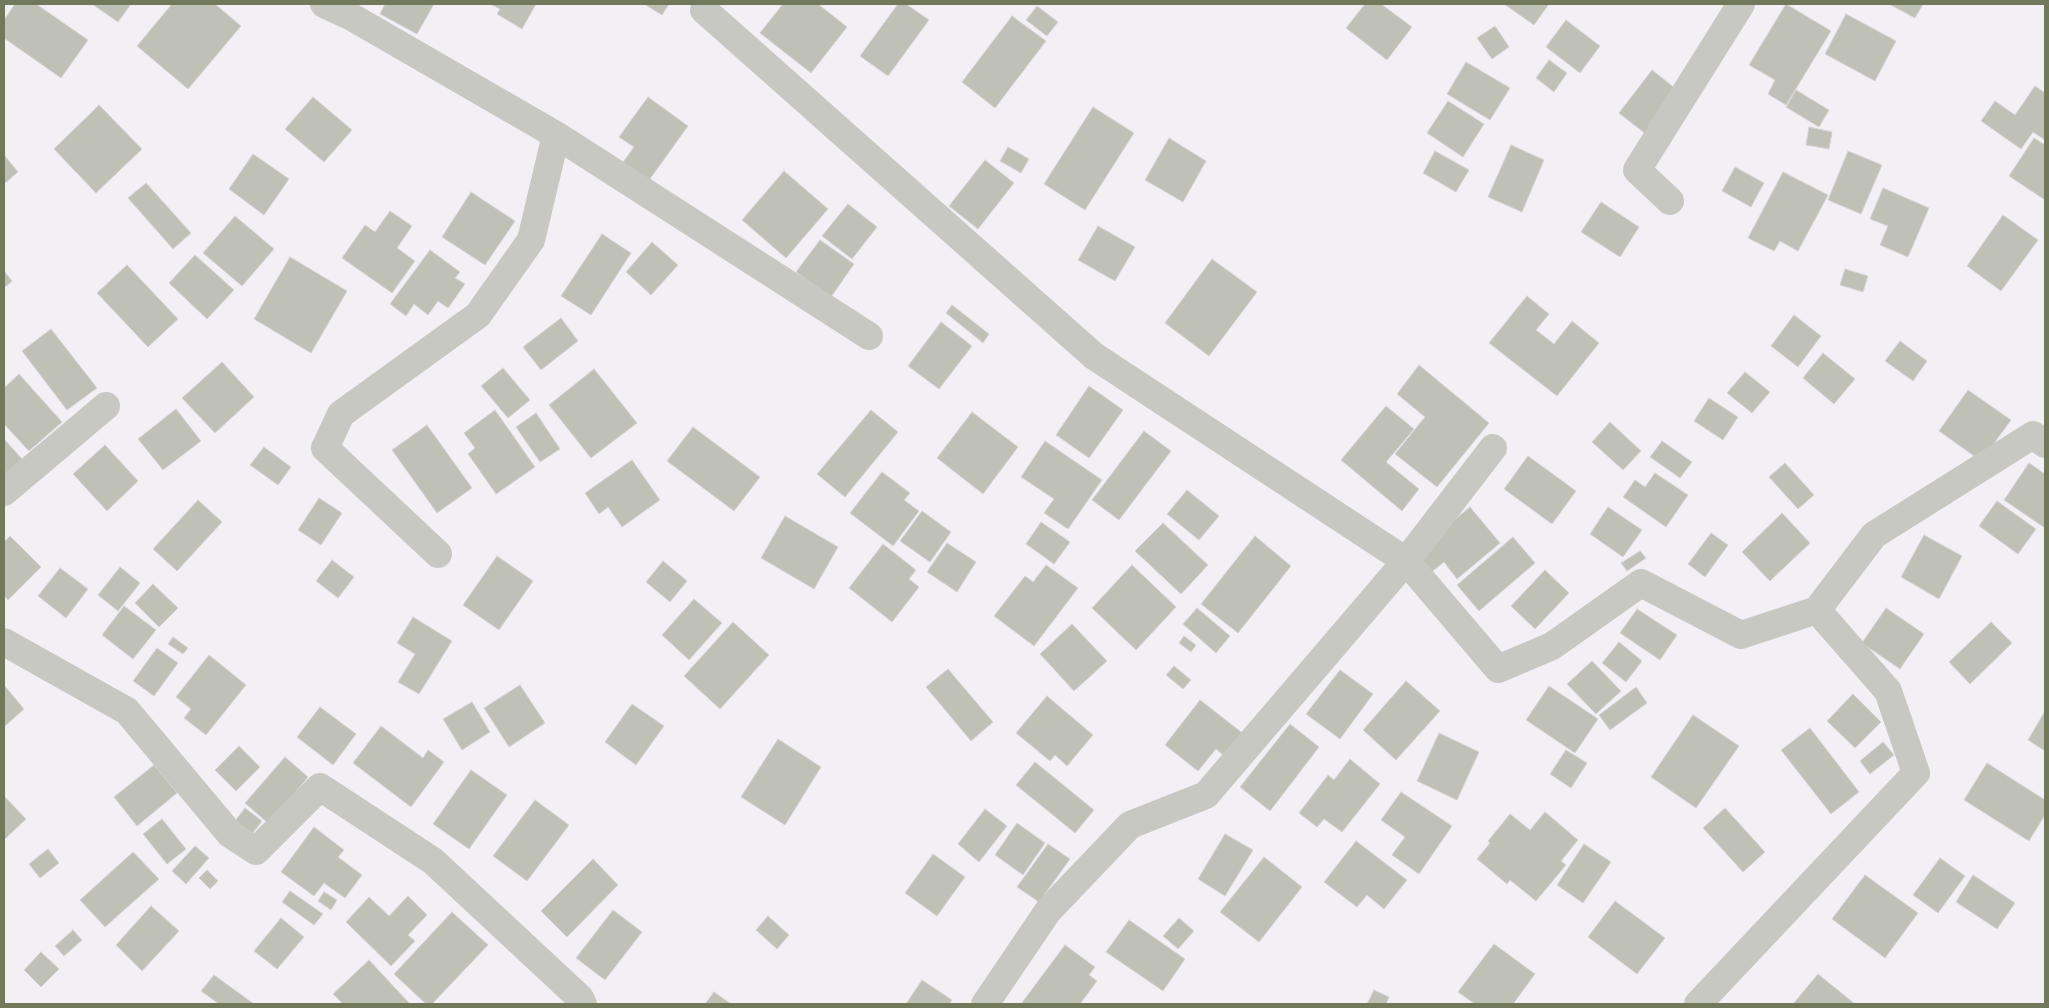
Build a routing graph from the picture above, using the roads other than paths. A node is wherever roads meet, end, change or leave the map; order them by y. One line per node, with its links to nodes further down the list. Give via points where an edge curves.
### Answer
1 (324, 4): 4 (street)
2 (1741, 4): 5 (street, via 1637,170)
3 (704, 10): 12 (street, via 1094,356)
4 (556, 135): 6 (street); 11 (street, via 531,240 478,315 341,414 325,448)
5 (1670, 201)
6 (869, 336)
7 (106, 406): 10 (street)
8 (2041, 432): 13 (street, via 1874,536)
9 (1493, 448): 12 (street)
10 (4, 492)
11 (438, 554)
12 (1406, 561): 13 (street, via 1498,669 1552,646 1641,583 1741,635); 16 (street, via 1206,795 1130,825 1048,911)
13 (1817, 610): 17 (street, via 1888,691 1916,773)
14 (4, 642): 15 (street, via 127,711 230,834 256,851 320,787 433,861)
15 (583, 1004)
16 (985, 1004)
17 (1698, 1004)

